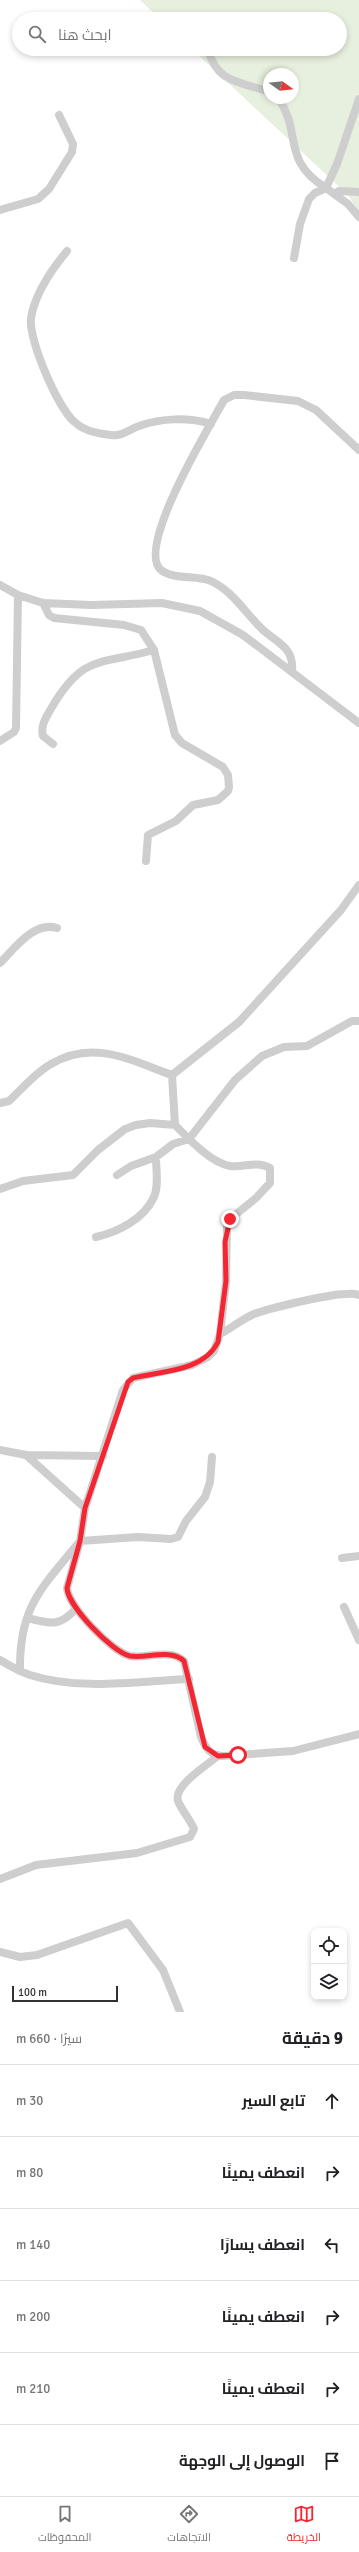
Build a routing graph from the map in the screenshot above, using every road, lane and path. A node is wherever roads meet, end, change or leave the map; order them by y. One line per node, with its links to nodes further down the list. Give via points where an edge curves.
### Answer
1 (210, 56): 2 (street, via 224,76 236,83)
2 (263, 90)
3 (359, 99): 6 (street)
4 (281, 104): 6 (street, via 289,121 294,154 299,164)
5 (60, 115): 9 (street, via 73,144 72,152 49,189 38,199)
6 (326, 188): 8 (street); 12 (street, via 314,193 309,199 300,224)
7 (359, 192): 8 (street)
8 (335, 193): 10 (street)
9 (0, 210)
10 (359, 217)
11 (66, 251): 13 (street, via 54,267 36,302 31,318 31,333 63,408 73,421 86,429 112,436 140,426 182,419 193,418)
12 (294, 258)
13 (211, 424): 14 (street, via 224,400 234,395 298,401 316,410); 19 (street, via 172,497 154,554 155,561 163,571 209,581 230,593 262,629 289,651 293,661)
14 (359, 450)
15 (0, 585): 16 (street)
16 (18, 595): 17 (street); 21 (street, via 16,728)
17 (43, 603): 18 (street, via 49,615 54,618 124,625 141,630); 19 (street, via 180,605 222,622)
18 (154, 650): 22 (street, via 98,662 72,678 43,724 43,736); 23 (street, via 175,735 182,743 223,766 228,775 229,787 228,792 218,800 193,805 176,821 148,835)
19 (292, 671): 20 (street)
20 (359, 723)
21 (0, 742)
22 (53, 744)
23 (146, 861)
24 (359, 885): 28 (street, via 341,910 239,1022)
25 (57, 928): 26 (street, via 48,926 38,929 18,943)
26 (0, 963)
27 (359, 1021): 31 (street, via 352,1021 307,1046 284,1047 262,1056 236,1080)
28 (172, 1075): 29 (street, via 116,1056 97,1051 85,1052 50,1064 9,1101); 30 (street)
29 (0, 1103)
30 (175, 1125): 31 (street); 34 (street, via 136,1125 126,1129 98,1150 73,1175 23,1181)
31 (188, 1139): 32 (street, via 172,1144); 37 (street, via 224,1164 262,1164 272,1172 266,1189 230,1219 227,1227 226,1281)
32 (156, 1157): 33 (street, via 131,1166); 35 (street, via 155,1193 151,1202 137,1217 119,1230)
33 (117, 1175)
34 (0, 1188)
35 (96, 1237)
36 (359, 1295): 37 (street, via 348,1292 254,1314)
37 (220, 1334): 40 (street, via 214,1351 202,1361 133,1378 128,1382)
38 (0, 1450): 39 (street)
39 (26, 1455): 40 (street); 42 (street)
40 (103, 1456): 42 (street)
41 (212, 1457): 43 (street, via 210,1482 205,1497 186,1521 178,1537)
42 (85, 1508): 43 (street)
43 (80, 1541): 47 (street, via 67,1588 67,1596); 48 (street, via 34,1598)
44 (359, 1556): 45 (street)
45 (342, 1558)
46 (344, 1607): 49 (street)
47 (76, 1609): 48 (street, via 65,1620 56,1623); 52 (street, via 123,1654 136,1657 180,1658 184,1661)
48 (27, 1618): 51 (street, via 21,1637)
49 (359, 1640)
50 (0, 1660): 51 (street)
51 (20, 1671): 52 (street, via 47,1679 89,1683)
52 (189, 1679): 54 (street, via 201,1738 205,1747)
53 (359, 1734): 54 (street, via 293,1751)
54 (218, 1756): 55 (street, via 182,1786 178,1794 178,1802 194,1828 190,1838 137,1854 36,1864)
55 (0, 1879)
56 (0, 1952): 57 (street, via 20,1957 37,1955 128,1923 163,1970)
57 (180, 2012)

